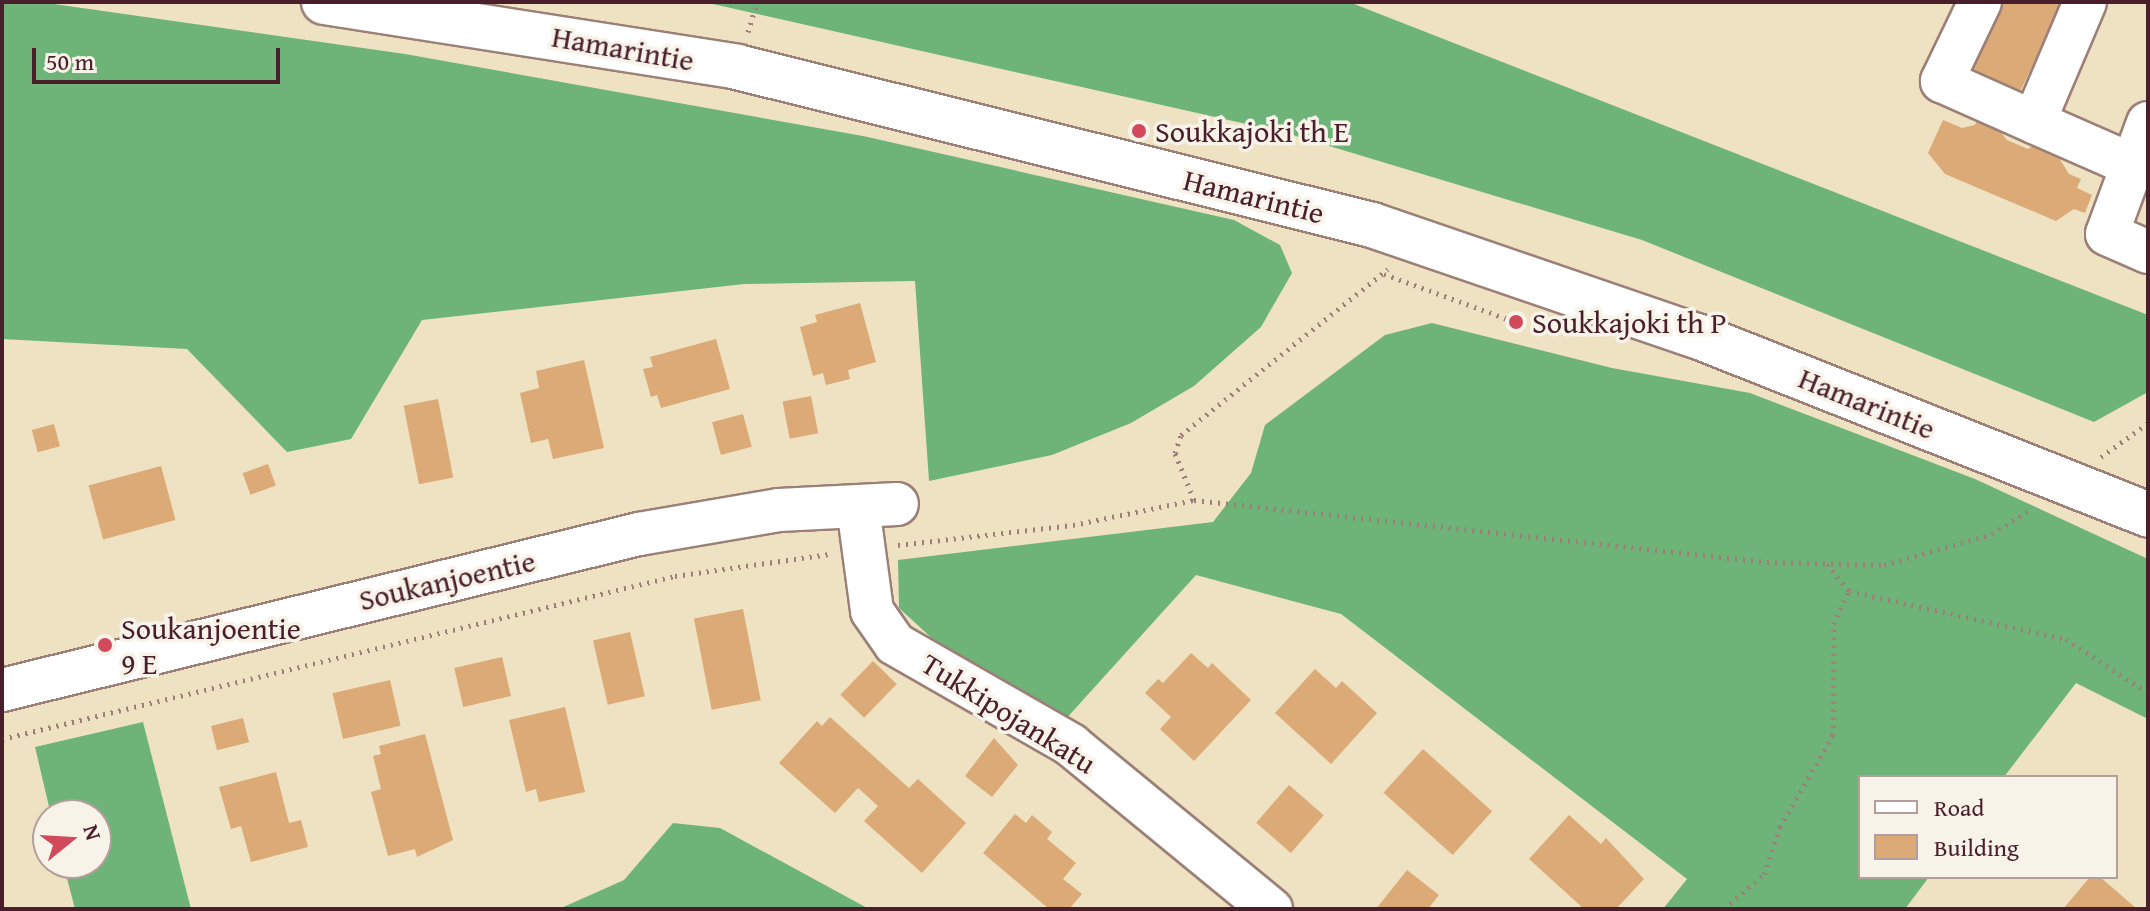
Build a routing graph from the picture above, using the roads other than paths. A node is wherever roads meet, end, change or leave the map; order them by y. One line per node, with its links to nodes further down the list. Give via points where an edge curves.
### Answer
1 (324, 2): 9 (main road, Hamarintie, via 737,67 1415,239 1697,336)
2 (1980, 2): 4 (street, via 1942,81)
3 (2085, 2): 4 (street)
4 (2034, 122): 6 (street)
5 (2148, 123): 6 (street)
6 (2132, 165): 7 (street, via 2107,234)
7 (2148, 252)
8 (877, 505): 10 (street, Soukanjoentie, via 779,510 639,534); 11 (street, Tukkipojankatu, via 862,549 872,611 895,644 1071,745)
9 (2148, 515)
10 (2, 690)
11 (1271, 909)

